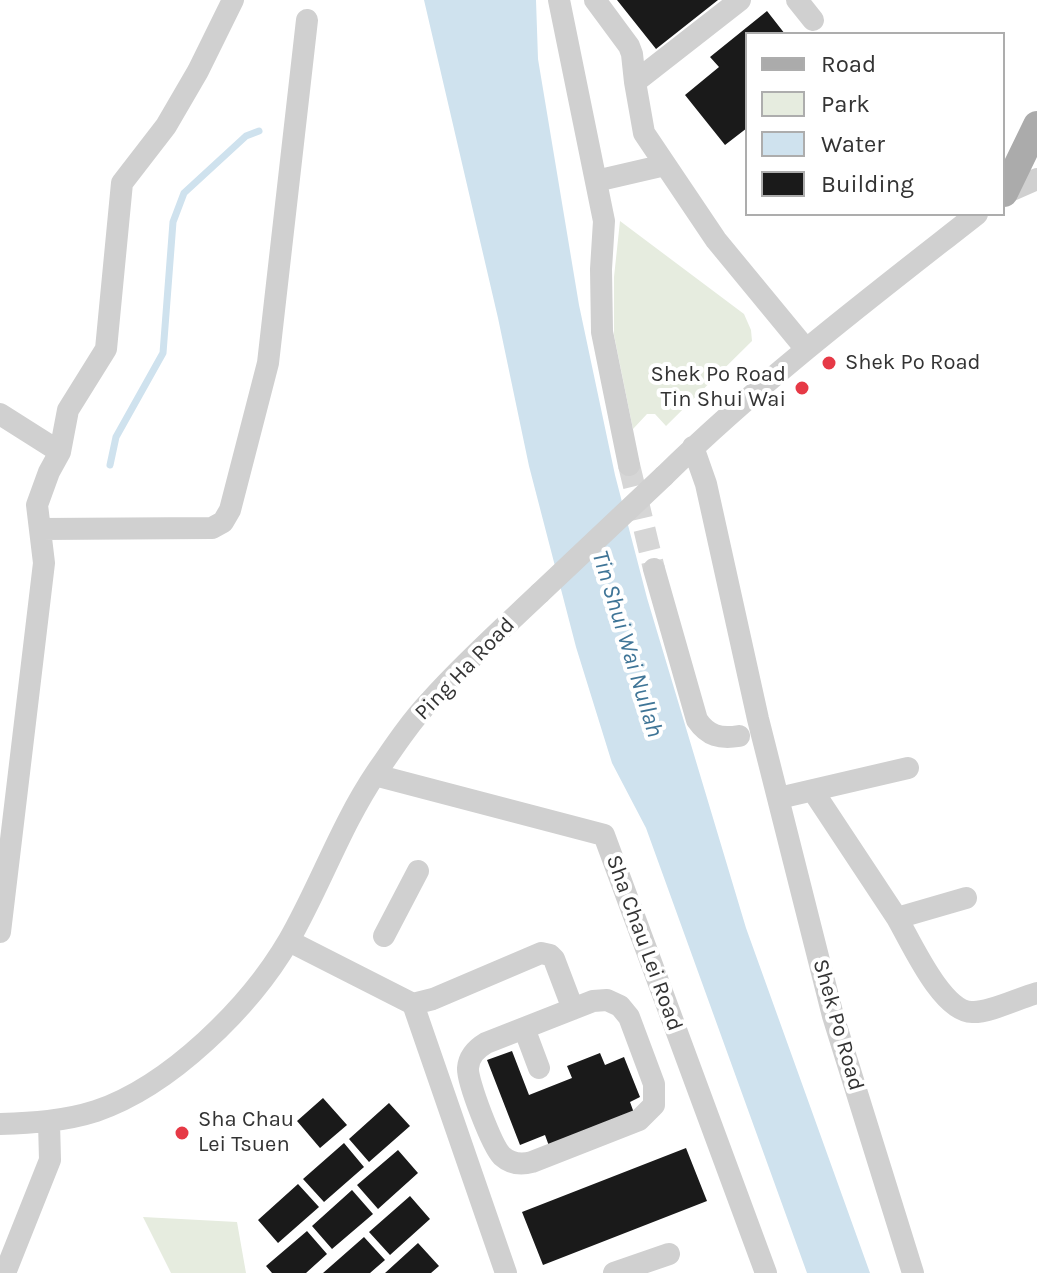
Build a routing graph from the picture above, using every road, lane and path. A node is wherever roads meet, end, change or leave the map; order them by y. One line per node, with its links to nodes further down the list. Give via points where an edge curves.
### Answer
1 (233, 0): 19 (street, via 166,126 122,183 106,349 68,410)
2 (559, 0): 12 (street)
3 (595, 0): 8 (street, via 629,46)
4 (740, 0): 8 (street)
5 (797, 0): 7 (street)
6 (307, 20): 21 (street, via 268,363 230,510 212,528)
7 (813, 20)
8 (635, 82): 10 (street, via 641,124)
9 (1037, 125): 13 (main road)
10 (665, 165): 12 (street); 16 (street, via 716,240)
11 (1037, 179): 14 (street)
12 (596, 181): 20 (street, via 604,221 602,332)
13 (1005, 191)
14 (1005, 193)
15 (974, 216): 16 (street, Ping Ha Road)
16 (805, 348): 18 (street, Ping Ha Road)
17 (0, 414): 19 (street)
18 (693, 447): 25 (street, Ping Ha Road, bridge, via 428,702); 27 (street, Shek Po Road)
19 (60, 452): 21 (street, via 37,505)
20 (629, 465)
21 (40, 529): 31 (street, via 44,563)
22 (654, 569): 23 (street, via 697,720 718,737)
23 (739, 736)
24 (908, 768): 26 (street)
25 (375, 775): 33 (street, Ping Ha Road); 45 (street, Sha Chau Lei Road, via 604,835)
26 (813, 791): 27 (street); 30 (street)
27 (779, 798): 46 (street, Shek Po Road, via 833,1016)
28 (418, 871): 32 (street)
29 (966, 898): 30 (street)
30 (897, 918): 34 (street, via 944,997 956,1008 971,1013)
31 (0, 932)
32 (384, 936)
33 (289, 941): 35 (street); 39 (street, Ping Ha Road, via 238,1009 182,1060 138,1093 96,1111)
34 (1037, 993)
35 (413, 1004): 36 (street, via 541,953 554,959); 43 (street)
36 (573, 1009): 37 (street); 37 (street, via 600,1000 625,1011 654,1084 654,1105 639,1120 525,1164 499,1153 468,1073 470,1058 479,1047)
37 (524, 1028): 38 (street)
38 (539, 1068)
39 (49, 1122): 40 (street, Ping Ha Road); 42 (street, via 50,1160)
40 (0, 1124)
41 (669, 1254): 44 (street)
42 (5, 1273)
43 (506, 1273)
44 (614, 1273)
45 (766, 1273)
46 (913, 1273)

